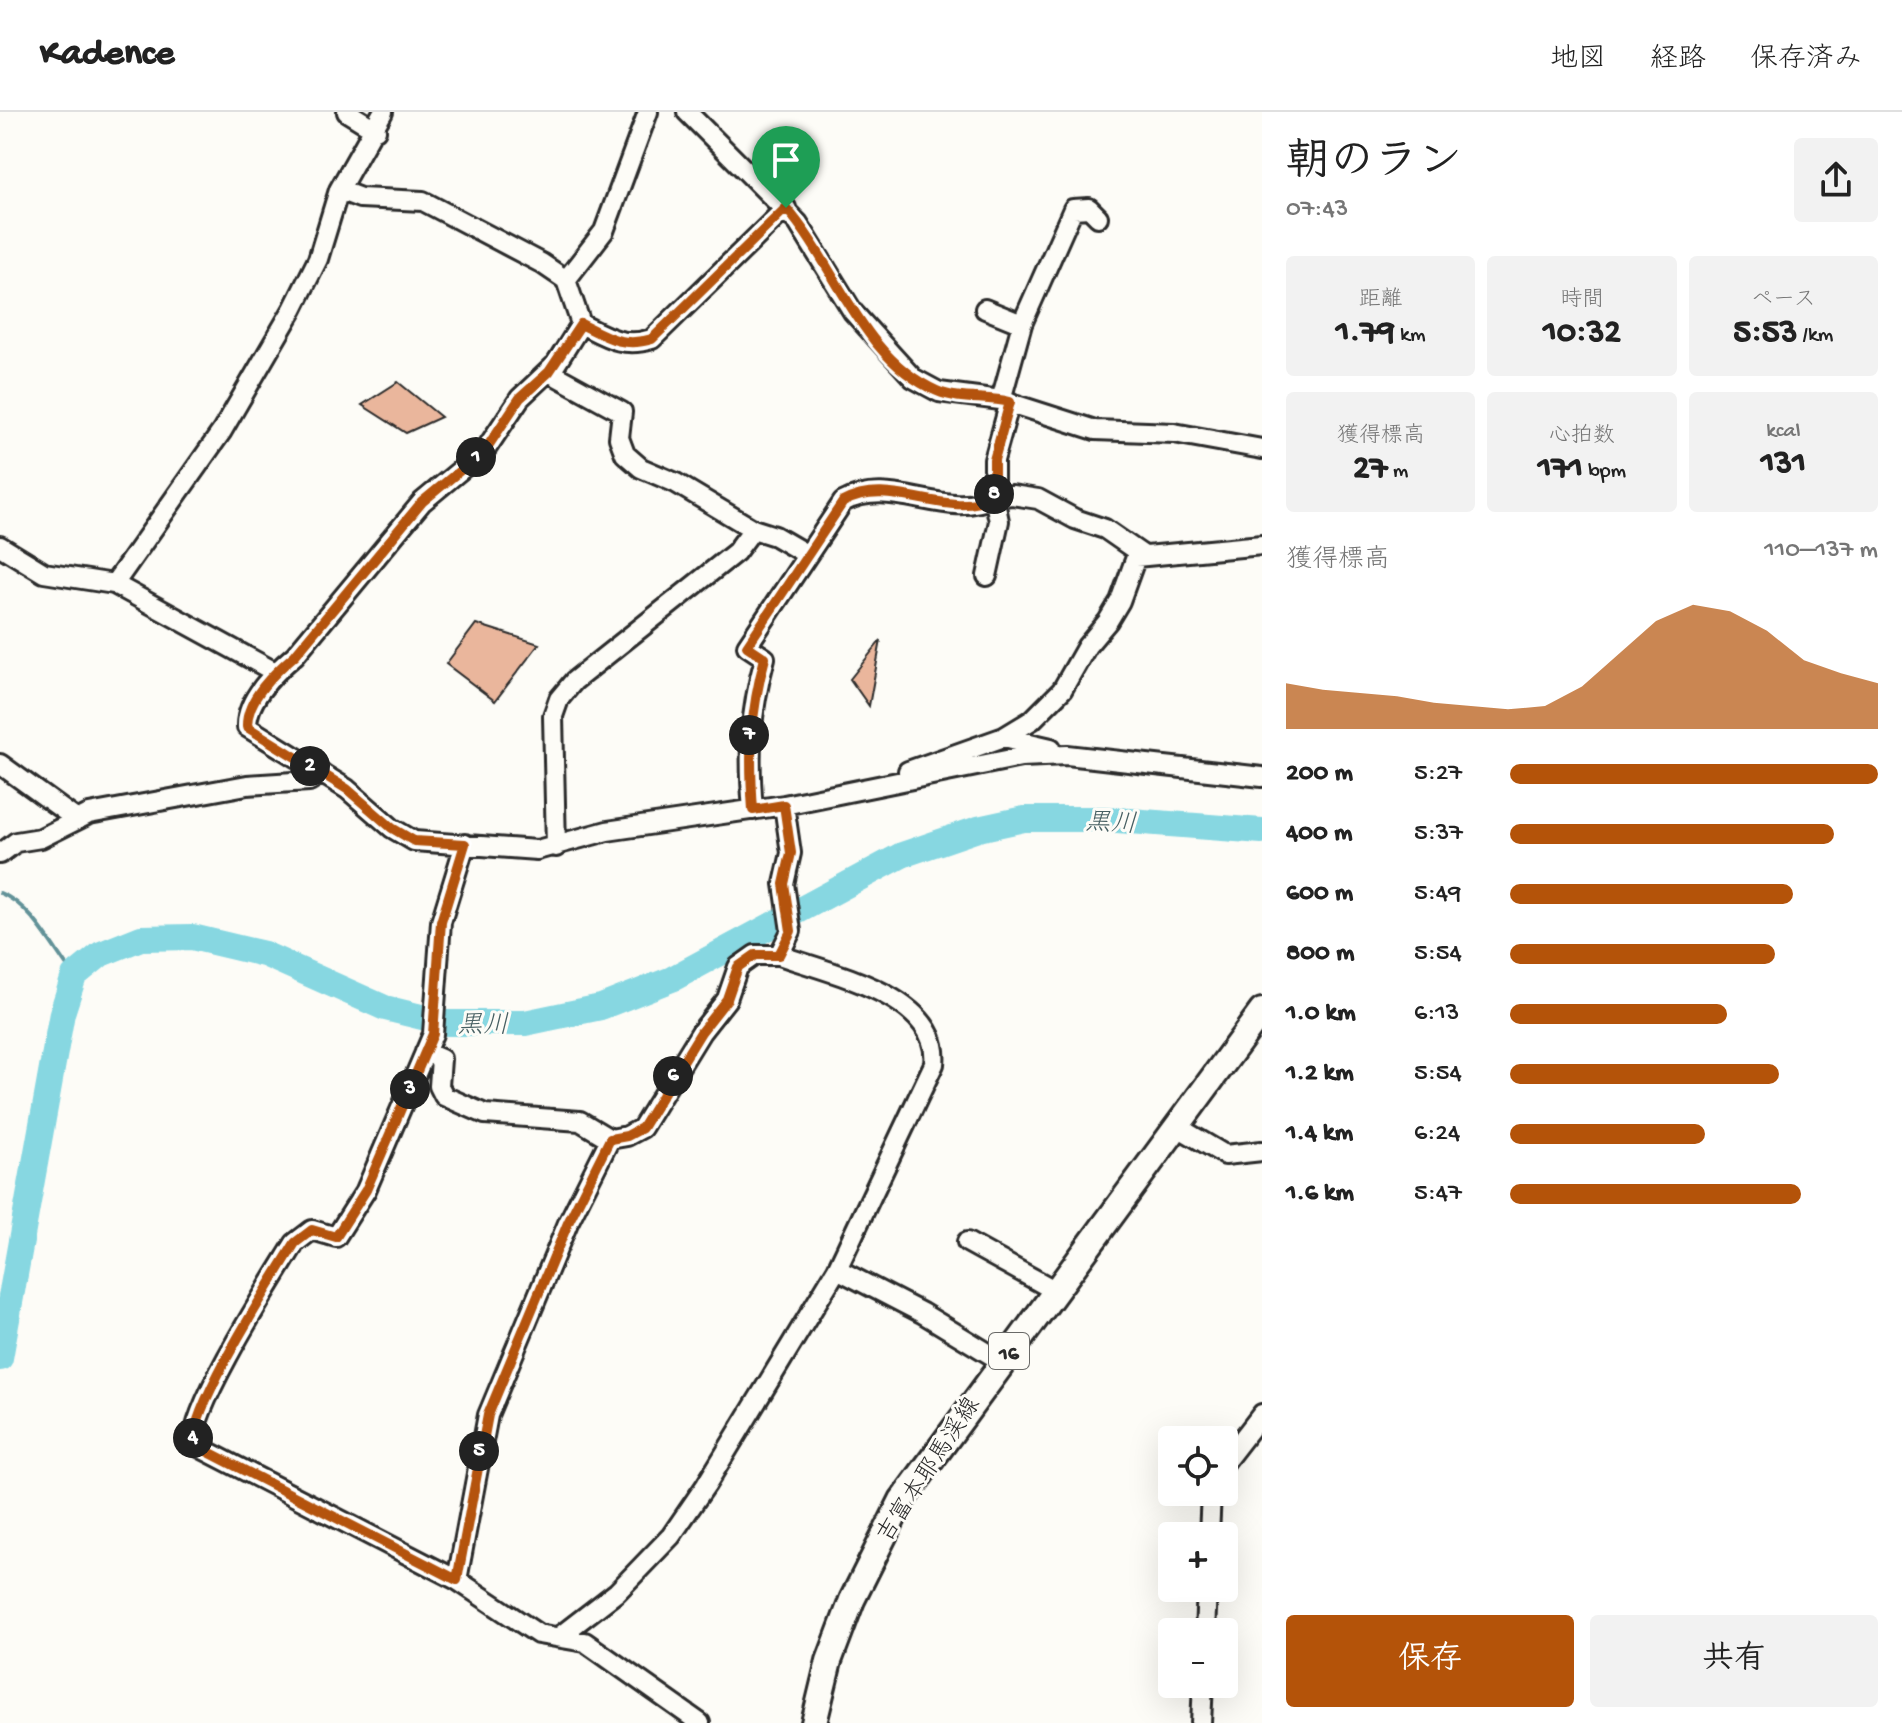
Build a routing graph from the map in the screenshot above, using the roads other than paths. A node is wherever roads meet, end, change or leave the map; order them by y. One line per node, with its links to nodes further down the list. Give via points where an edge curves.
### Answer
1 (347, 112): 5 (street)
2 (383, 112): 5 (street)
3 (648, 112): 9 (street, via 604,231)
4 (687, 112): 7 (street)
5 (376, 130): 6 (street)
6 (339, 190): 9 (street, via 360,198 423,201); 23 (street, via 318,259 293,309 222,431)
7 (786, 208): 11 (street, via 652,339 619,343); 14 (street, via 853,312 913,378 939,392)
8 (1098, 217): 12 (street, via 1089,208 1073,209)
9 (566, 280): 11 (street)
10 (985, 309): 12 (street)
11 (581, 324): 13 (street)
12 (1022, 324): 14 (street)
13 (549, 372): 17 (street, via 622,412 619,438 625,454 641,468); 24 (street, via 520,398 486,449 422,502 295,655)
14 (1005, 401): 15 (street, via 1095,430 1174,433); 16 (street, via 994,460)
15 (1262, 449)
16 (994, 497): 20 (street, via 983,503 938,503 886,491 851,497); 21 (street, via 1038,499 1105,529); 22 (street, via 999,521)
17 (753, 529): 20 (street); 35 (street, via 736,552 574,681 559,699 553,716)
18 (1262, 545): 21 (street)
19 (0, 546): 23 (street, via 44,573)
20 (806, 554): 32 (street, via 747,646 765,658 748,749)
21 (1144, 556): 25 (street, via 1136,557 1120,601 1062,690 1032,720)
22 (987, 576)
23 (114, 584): 24 (street)
24 (275, 672): 28 (street, via 246,714 247,727)
25 (1004, 737): 26 (street, via 1051,748); 30 (street, via 921,764 903,773)
26 (1053, 755): 29 (street); 30 (street)
27 (0, 764): 33 (street)
28 (322, 773): 33 (street, via 309,781 247,785); 34 (street, via 414,841)
29 (1262, 777)
30 (902, 780): 31 (street)
31 (784, 805): 32 (street); 37 (street, via 791,853 784,884 791,931)
32 (753, 810): 35 (street, via 607,831)
33 (77, 820): 36 (street, via 41,838 16,842)
34 (465, 844): 35 (street); 39 (street, via 441,922)
35 (556, 847)
36 (0, 854)
37 (779, 955): 41 (street, via 755,955 738,967 727,999 642,1128); 44 (street, via 902,1004 928,1029 936,1049 934,1064)
38 (1262, 1011): 40 (main road, 吉富本耶馬渓線 / 16)
39 (429, 1043): 41 (street, via 441,1059 439,1086 444,1096 485,1114 580,1121); 49 (street, via 366,1190 336,1237 312,1230 295,1243 217,1379 193,1430 193,1444)
40 (1176, 1126): 42 (street, via 1225,1155); 45 (main road, 吉富本耶馬渓線 / 16)
41 (610, 1139): 49 (street, via 568,1223 488,1415)
42 (1262, 1151)
43 (967, 1242): 45 (street)
44 (837, 1269): 46 (street); 50 (street, via 671,1536 617,1592)
45 (1054, 1290): 46 (main road, 吉富本耶馬渓線 / 16)
46 (1001, 1361): 53 (main road, 吉富本耶馬渓線 / 16, via 886,1526 829,1661)
47 (1262, 1414): 48 (street)
48 (1238, 1445)
49 (457, 1580): 50 (street, via 538,1634)
50 (560, 1636): 52 (street, via 585,1642)
51 (1202, 1698): 54 (street)
52 (700, 1723)
53 (814, 1723)
54 (1201, 1723)

